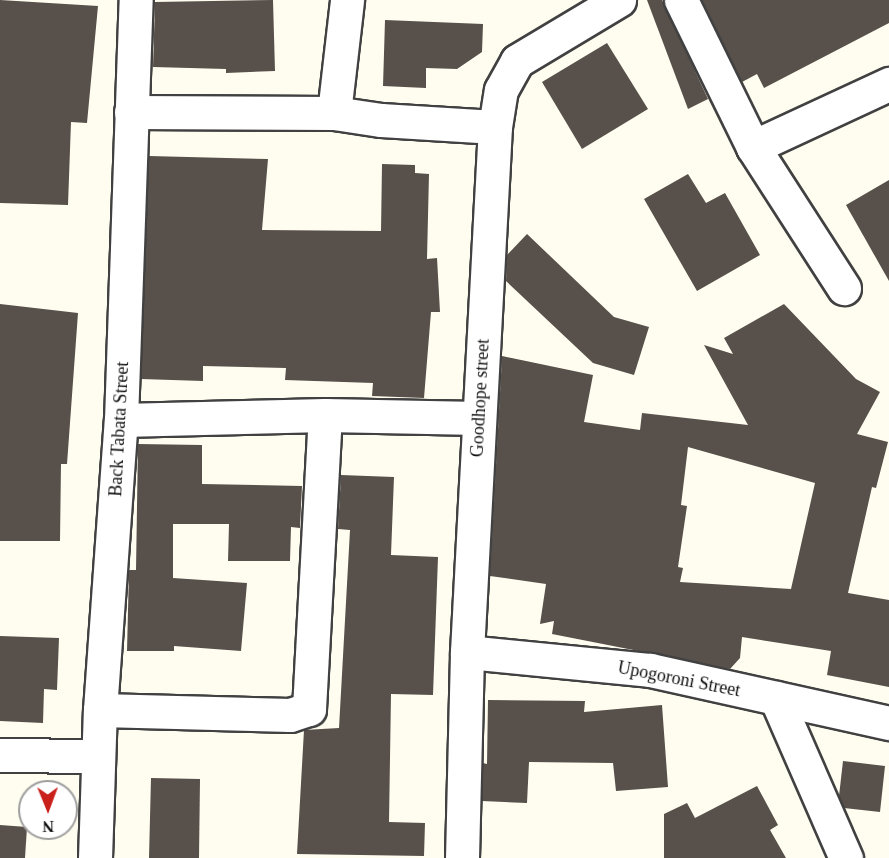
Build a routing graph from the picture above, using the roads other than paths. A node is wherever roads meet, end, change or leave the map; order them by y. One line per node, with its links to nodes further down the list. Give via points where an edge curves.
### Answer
1 (136, 0): 6 (street, Back Tabata Street)
2 (347, 0): 7 (street)
3 (619, 0): 8 (street, Goodhope street, via 517,62 501,90)
4 (681, 0): 9 (street)
5 (889, 84): 9 (street)
6 (130, 112): 7 (street); 13 (street, Back Tabata Street)
7 (334, 112): 8 (street, via 381,120)
8 (495, 128): 12 (street, Goodhope street)
9 (753, 147): 10 (street)
10 (844, 288)
11 (325, 415): 12 (street); 13 (street); 16 (street, via 309,709 291,715)
12 (479, 418): 14 (street, Goodhope street)
13 (121, 420): 16 (street, Back Tabata Street)
14 (467, 652): 15 (street, Upogoroni Street, via 650,670); 21 (street, Goodhope street)
15 (776, 698): 17 (street, Upogoroni Street); 22 (street)
16 (100, 710): 19 (street, Back Tabata Street)
17 (889, 723)
18 (0, 755): 19 (street)
19 (98, 756): 20 (street, Back Tabata Street)
20 (95, 858)
21 (462, 858)
22 (846, 858)

